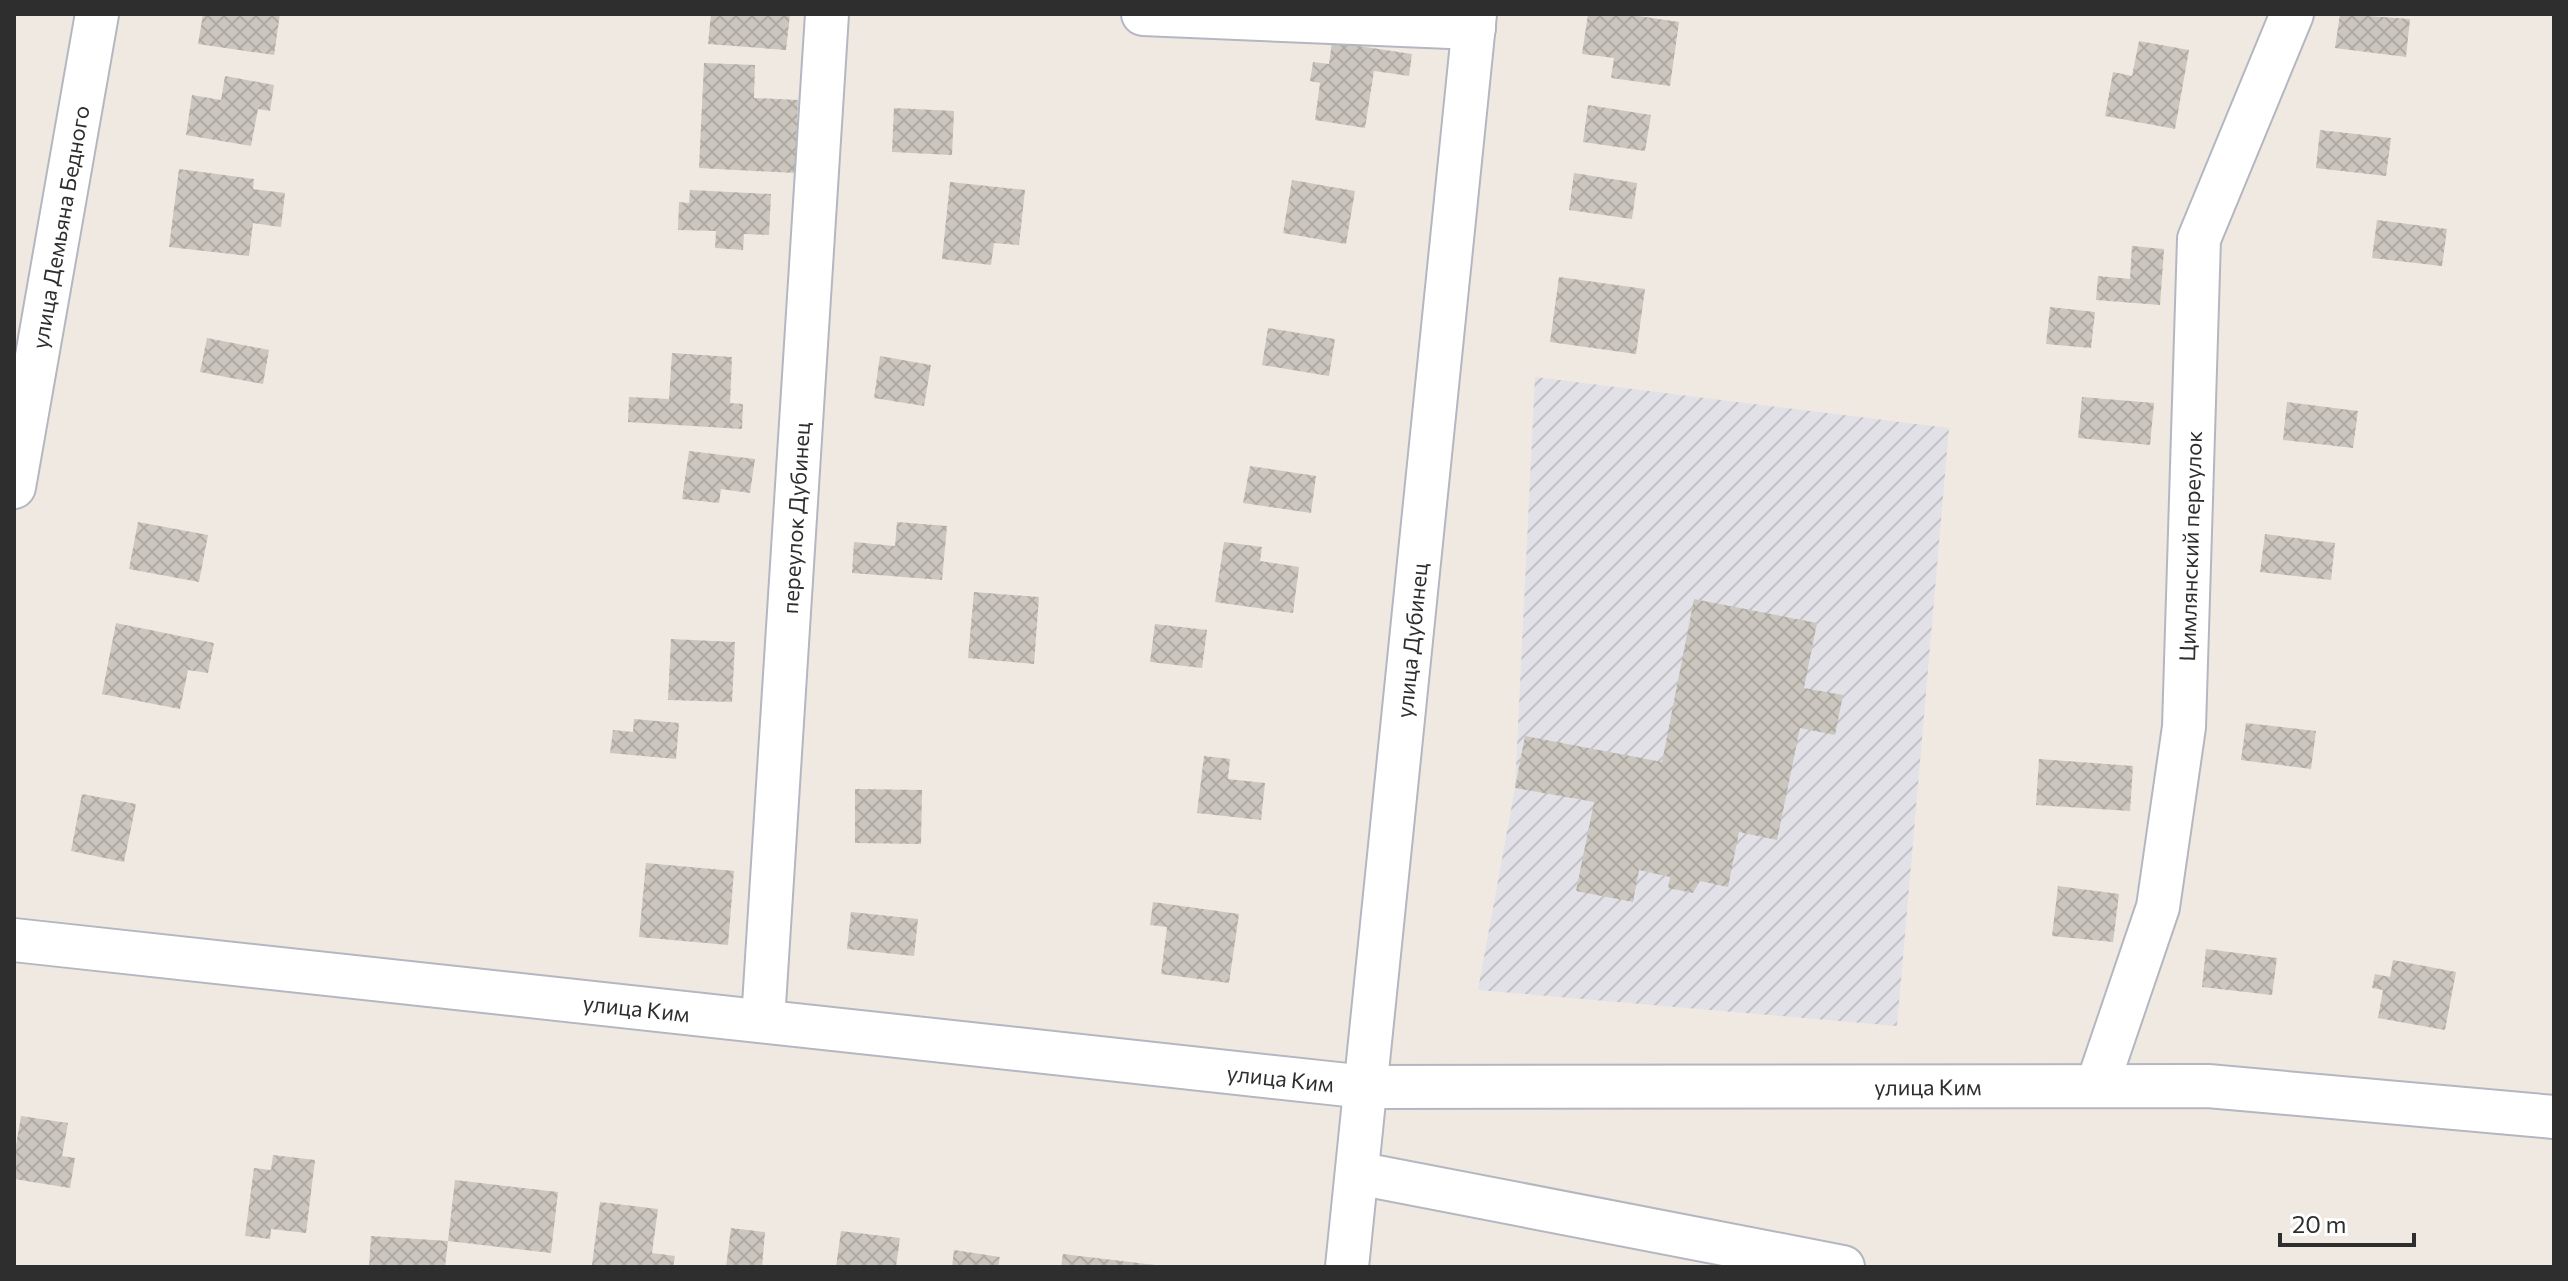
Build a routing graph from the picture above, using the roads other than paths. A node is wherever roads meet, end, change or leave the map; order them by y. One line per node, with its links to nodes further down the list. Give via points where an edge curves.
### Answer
1 (97, 14): 6 (street, улица Демьяна Бедного)
2 (827, 14): 8 (street, переулок Дубинец)
3 (1143, 14): 5 (street)
4 (2292, 14): 9 (street, Цимлянский переулок, via 2199,239 2184,727 2158,907)
5 (1475, 21): 10 (street, улица Дубинец)
6 (14, 487)
7 (14, 940): 8 (street, улица Ким)
8 (763, 1021): 10 (street, улица Ким)
9 (2097, 1086): 10 (street, улица Ким); 11 (street, улица Ким, via 2208,1086)
10 (1366, 1087): 12 (street, улица Дубинец)
11 (2554, 1117)
12 (1357, 1173): 13 (street, улица Дубинец); 14 (street)
13 (1347, 1267)
14 (1843, 1267)

